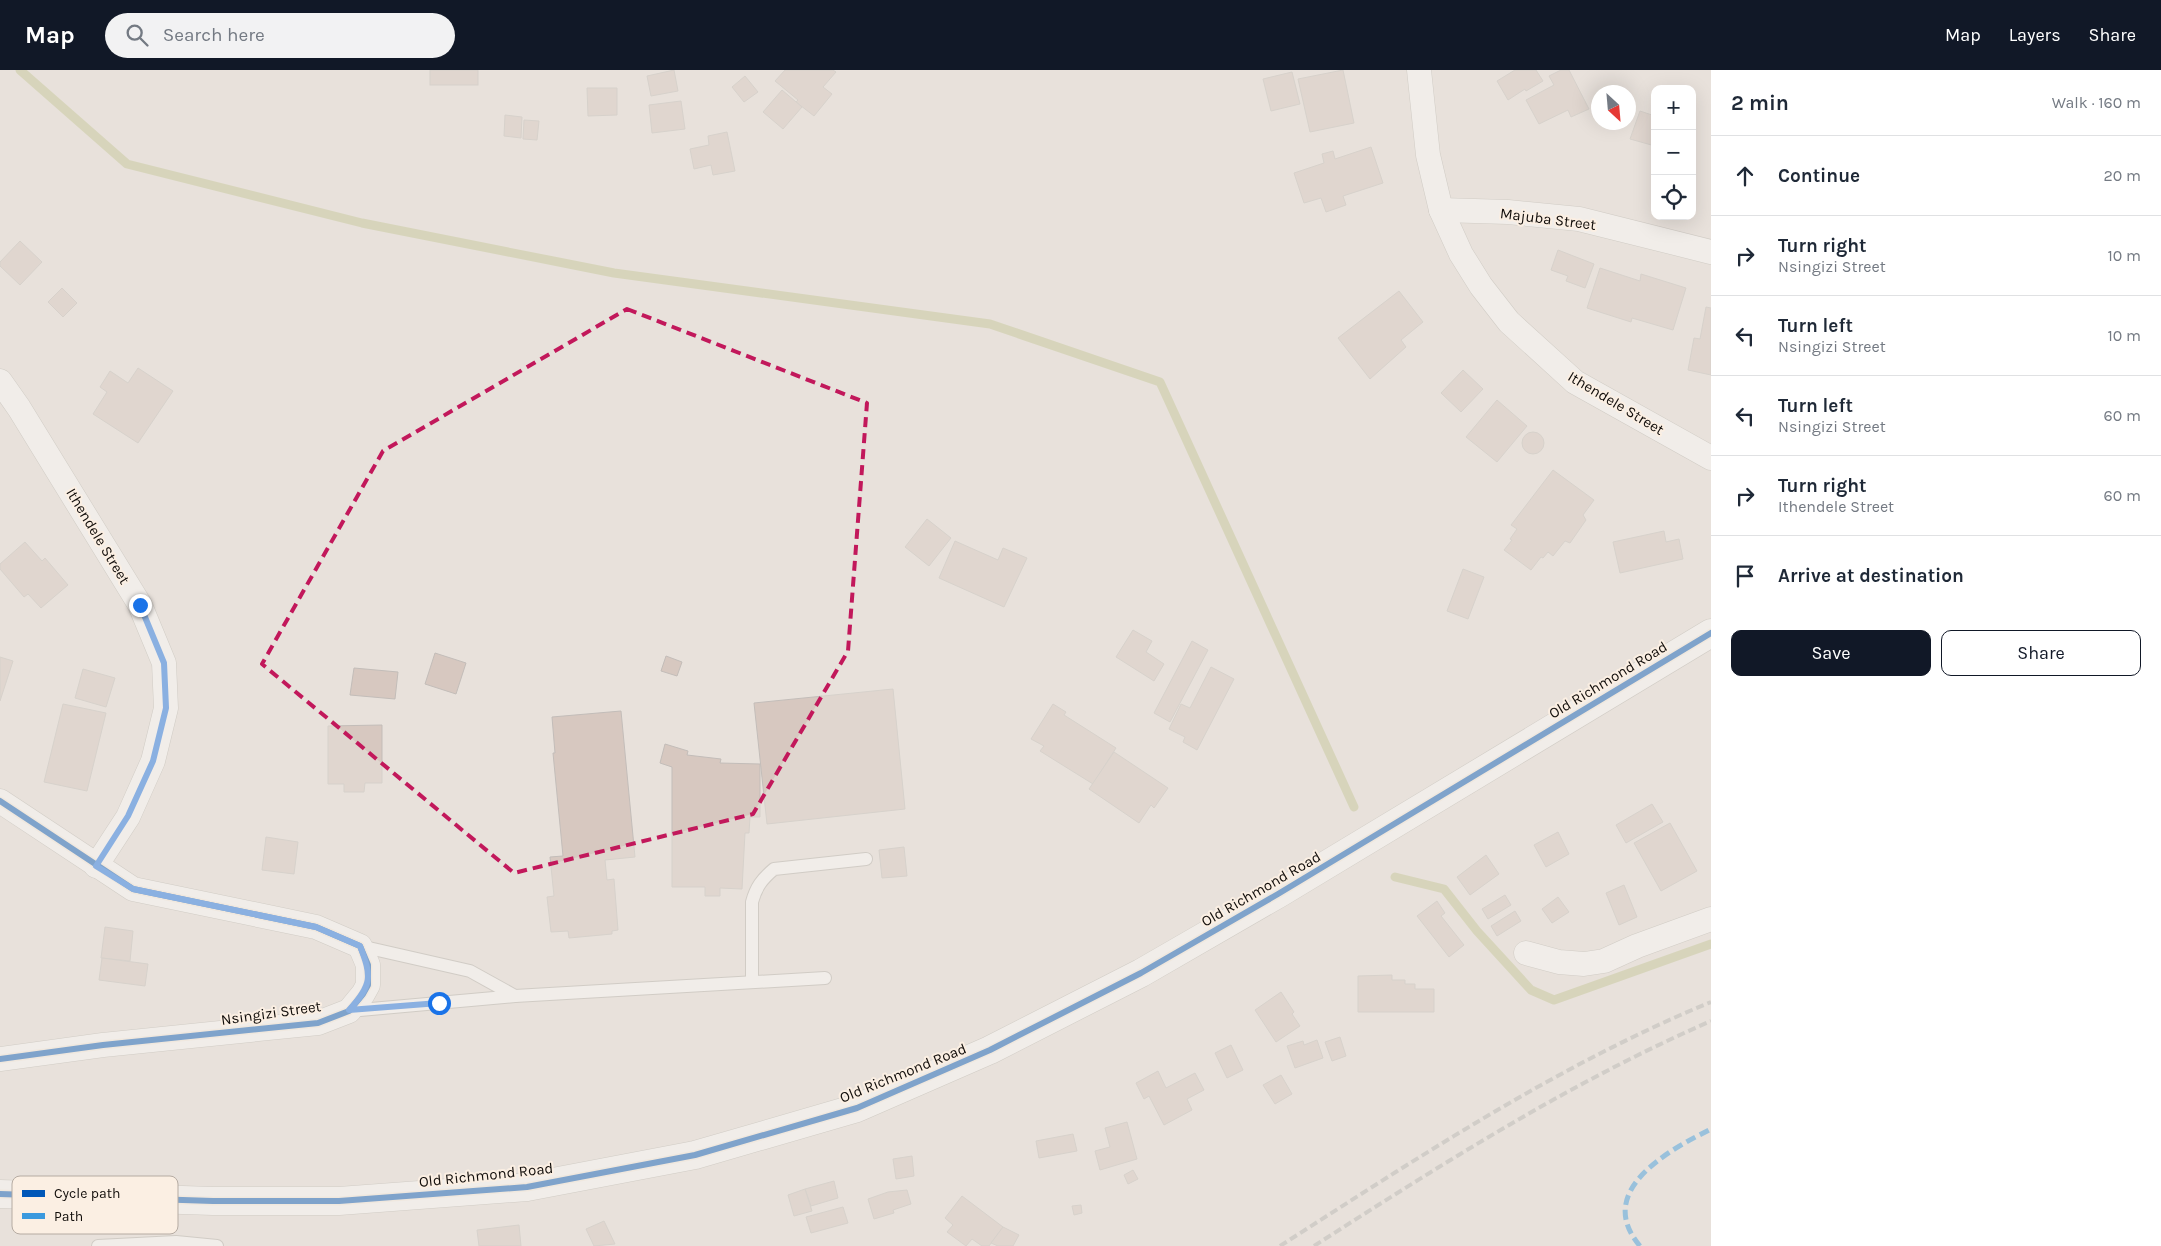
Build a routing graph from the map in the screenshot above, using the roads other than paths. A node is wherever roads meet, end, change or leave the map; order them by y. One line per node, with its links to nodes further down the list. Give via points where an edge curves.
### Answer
1 (1419, 70): 2 (street, Ithendele Street, via 1428,155)
2 (1441, 210): 3 (street, Majuba Street, via 1579,219); 5 (street, Ithendele Street, via 1461,254 1481,286 1509,322 1541,352 1575,382)
3 (1711, 252)
4 (0, 381): 9 (street, Ithendele Street, via 140,605 164,663 166,708 153,761 128,816)
5 (1711, 458)
6 (1711, 633): 18 (street, Old Richmond Road, via 1141,973 990,1050 857,1108 695,1155 528,1187 339,1201)
7 (0, 802): 9 (street)
8 (866, 859): 14 (lane, via 774,869 763,878 752,902)
9 (96, 866): 11 (street, via 133,889 316,927)
10 (1711, 919): 12 (street, via 1604,961 1584,964 1559,962)
11 (360, 946): 15 (lane, via 470,971); 16 (street, Nsingizi Street, via 368,965 368,985)
12 (1526, 953)
13 (825, 978): 14 (lane)
14 (752, 982): 15 (lane)
15 (515, 996): 16 (lane)
16 (349, 1010): 17 (street, Nsingizi Street, via 318,1023)
17 (0, 1059)
18 (178, 1200)
19 (98, 1246): 20 (lane, via 176,1242)
20 (218, 1246)

